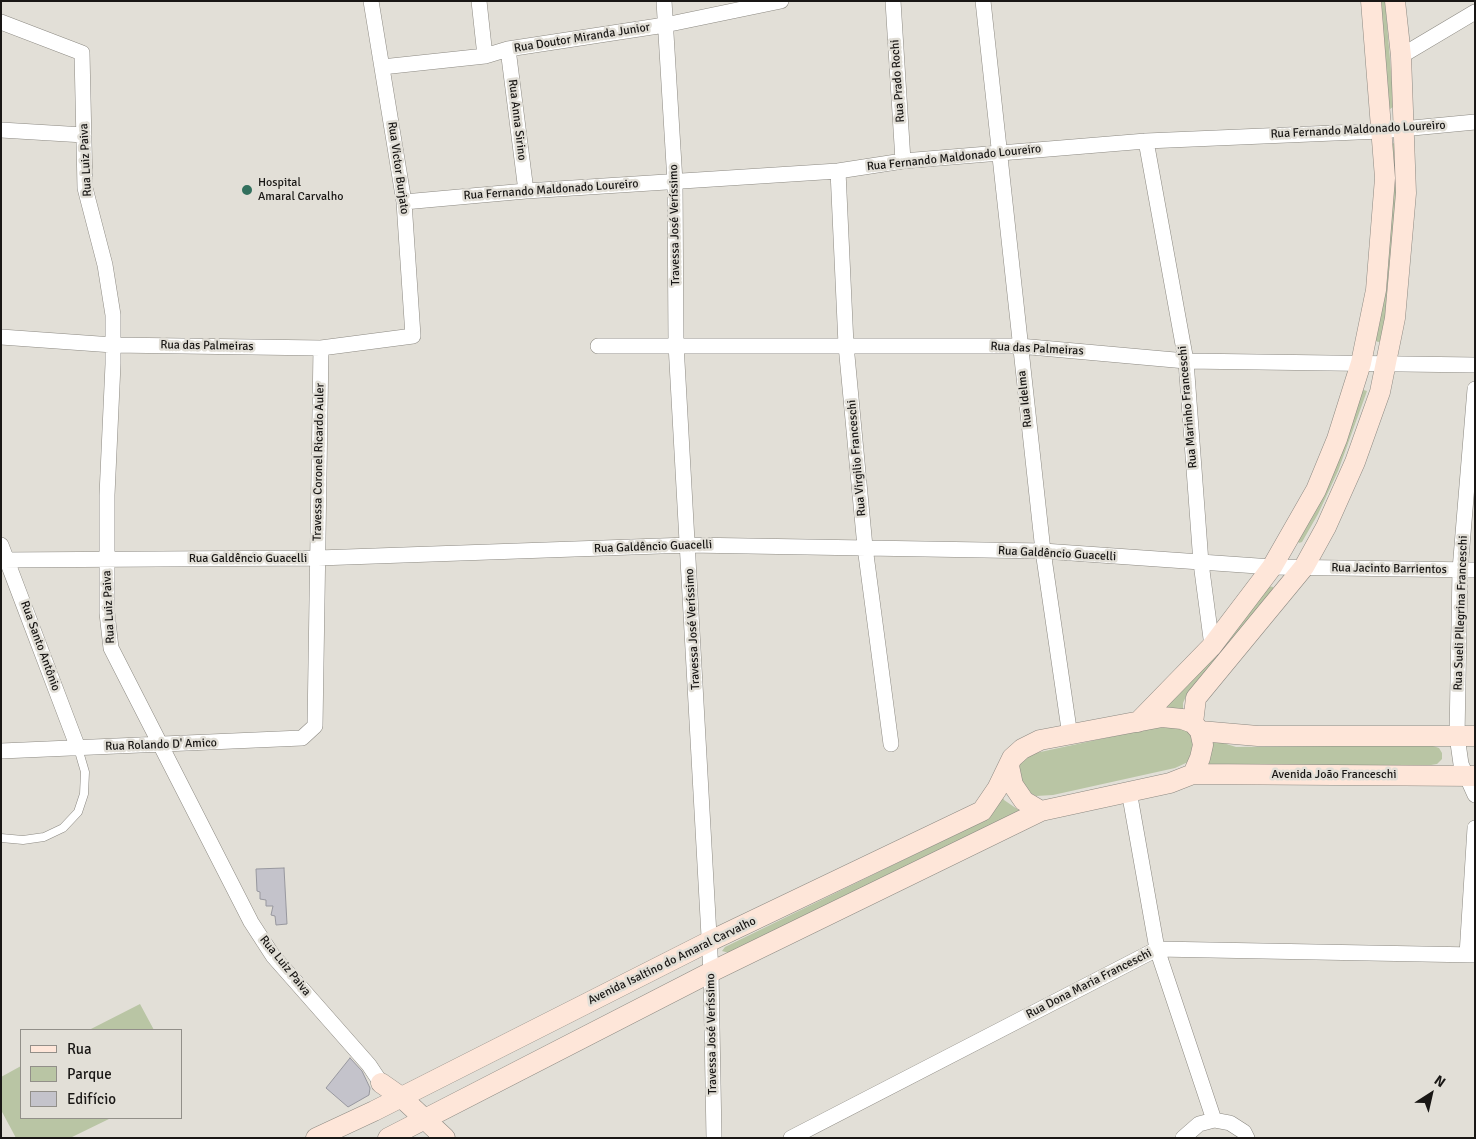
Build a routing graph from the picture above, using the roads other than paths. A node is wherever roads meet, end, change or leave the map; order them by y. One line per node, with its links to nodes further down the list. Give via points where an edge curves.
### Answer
1 (371, 1): 16 (street, Rua Victor Burjato)
2 (479, 1): 14 (street)
3 (664, 1): 12 (street, Travessa José Veríssimo)
4 (781, 1): 9 (street, Rua Doutor Miranda Junior)
5 (893, 1): 24 (street, Rua Prado Rochi)
6 (983, 1): 23 (street, Rua Idelma)
7 (1371, 1): 20 (main road)
8 (1395, 1): 15 (main road)
9 (739, 5): 12 (street, Rua Doutor Miranda Junior)
10 (1475, 12): 15 (street)
11 (1, 22): 21 (street, Rua Luiz Paiva, via 82,53)
12 (665, 25): 13 (street, Rua Doutor Miranda Junior); 26 (street, Travessa José Veríssimo)
13 (508, 50): 14 (street, Rua Doutor Miranda Junior); 27 (street, Rua Anna Sirino)
14 (485, 56): 16 (street, Rua Doutor Miranda Junior)
15 (1401, 56): 18 (main road)
16 (382, 67): 28 (street, Rua Victor Burjato)
17 (1475, 122): 18 (street, Rua Fernando Maldonado Loureiro)
18 (1404, 129): 20 (street, Rua Fernando Maldonado Loureiro); 39 (main road, via 1406,193)
19 (1, 130): 21 (street)
20 (1381, 131): 22 (street, Rua Fernando Maldonado Loureiro); 38 (main road, via 1385,178 1376,290)
21 (84, 135): 32 (street, Rua Luiz Paiva, via 85,188 105,265 113,315)
22 (1146, 141): 23 (street, Rua Fernando Maldonado Loureiro); 37 (street, Rua Marinho Franceschi)
23 (998, 152): 24 (street, Rua Fernando Maldonado Loureiro); 35 (street, Rua Idelma)
24 (903, 161): 25 (street, Rua Fernando Maldonado Loureiro)
25 (838, 171): 26 (street, Rua Fernando Maldonado Loureiro); 33 (street, Rua Virgilio Franceschi)
26 (675, 182): 27 (street, Rua Fernando Maldonado Loureiro); 31 (street, Travessa José Veríssimo)
27 (526, 191): 28 (street, Rua Fernando Maldonado Loureiro)
28 (404, 202): 29 (street, Rua Victor Burjato)
29 (413, 336): 36 (street, Rua das Palmeiras)
30 (1, 338): 32 (street, Rua das Palmeiras)
31 (676, 344): 33 (street, Rua das Palmeiras); 34 (street, Rua das Palmeiras); 43 (street, Travessa José Veríssimo)
32 (113, 345): 36 (street, Rua das Palmeiras); 48 (street, Rua Luiz Paiva)
33 (846, 345): 35 (street, Rua das Palmeiras); 44 (street, Rua Virgilio Franceschi)
34 (598, 346)
35 (1019, 346): 37 (street, Rua das Palmeiras); 45 (street, Rua Idelma)
36 (321, 348): 46 (street, Travessa Coronel Ricardo Auler)
37 (1186, 361): 38 (street, Rua das Palmeiras); 49 (street, Rua Marinho Franceschi)
38 (1361, 363): 39 (street, Rua das Palmeiras); 50 (main road, via 1337,439 1316,490)
39 (1388, 364): 40 (street, Rua das Palmeiras); 51 (main road, via 1355,462)
40 (1475, 365)
41 (1475, 389): 52 (street, Rua Sueli Pllegrina Franceschi)
42 (1, 545): 47 (street, Rua Santo Antônio)
43 (689, 545): 44 (street, Rua Galdêncio Guacelli); 46 (street, Rua Galdêncio Guacelli); 71 (street, Travessa José Veríssimo)
44 (865, 547): 45 (street, Rua Galdêncio Guacelli); 60 (street, Rua Virgilio Franceschi)
45 (1042, 551): 49 (street, Rua Galdêncio Guacelli); 57 (street, Rua Idelma)
46 (318, 558): 48 (street, Rua Galdêncio Guacelli); 55 (street, Travessa Coronel Ricardo Auler)
47 (5, 560): 48 (street, Rua Galdêncio Guacelli); 61 (street, Rua Santo Antônio)
48 (107, 560): 59 (street, Rua Luiz Paiva, via 110,648)
49 (1201, 563): 50 (street, Rua Galdêncio Guacelli); 53 (street, Rua Marinho Franceschi)
50 (1272, 567): 51 (street, Rua Galdêncio Guacelli); 53 (main road)
51 (1304, 567): 52 (street, Rua Jacinto Barrientos); 56 (main road, via 1196,698)
52 (1468, 570): 58 (street, Rua Sueli Pllegrina Franceschi)
53 (1212, 646): 54 (main road)
54 (1138, 722): 56 (main road, Avenida Isaltino do Amaral Carvalho, via 1162,717 1182,719); 57 (main road, Avenida Isaltino do Amaral Carvalho)
55 (315, 726): 59 (street, Rua Rolando D' Amico, via 302,738)
56 (1197, 727): 58 (main road, via 1258,736); 64 (main road, via 1202,752)
57 (1070, 736): 63 (main road, Avenida Isaltino do Amaral Carvalho, via 1040,740 1022,749)
58 (1466, 736): 65 (street, Rua Sueli Pllegrina Franceschi)
59 (159, 744): 61 (street, Rua Rolando D' Amico); 75 (street, Rua Luiz Paiva, via 224,873 273,956)
60 (891, 744)
61 (78, 748): 62 (street, Rua Rolando D' Amico); 70 (lane, via 85,772 84,794 78,812 63,828 44,837 23,840)
62 (1, 752)
63 (1009, 766): 68 (main road, via 1013,785 1024,800); 71 (main road, Avenida Isaltino do Amaral Carvalho, via 982,812)
64 (1192, 774): 65 (main road, Avenida João Franceschi); 66 (main road, via 1170,783)
65 (1470, 776): 67 (street, Rua Sueli Pllegrina Franceschi)
66 (1129, 791): 68 (main road); 72 (street)
67 (1475, 794)
68 (1041, 810): 74 (main road)
69 (1475, 828): 73 (street)
70 (1, 838)
71 (708, 942): 74 (street, Travessa José Veríssimo); 76 (main road, Avenida Isaltino do Amaral Carvalho)
72 (1157, 949): 73 (street, Rua Dona Maria Franceschi); 77 (street); 83 (street, Rua Dona Maria Franceschi)
73 (1471, 955)
74 (710, 972): 78 (main road); 82 (street, Travessa José Veríssimo)
75 (381, 1084): 76 (main road, Rua Luiz Paiva)
76 (393, 1101): 78 (main road, Rua Luiz Paiva); 79 (main road, Avenida Isaltino do Amaral Carvalho)
77 (1214, 1120): 84 (street, via 1199,1124); 85 (street, via 1230,1123 1244,1132)
78 (417, 1128): 80 (main road); 81 (main road, Rua Luiz Paiva)
79 (316, 1138)
80 (388, 1138)
81 (446, 1138)
82 (714, 1138)
83 (791, 1138)
84 (1183, 1138)
85 (1247, 1138)

